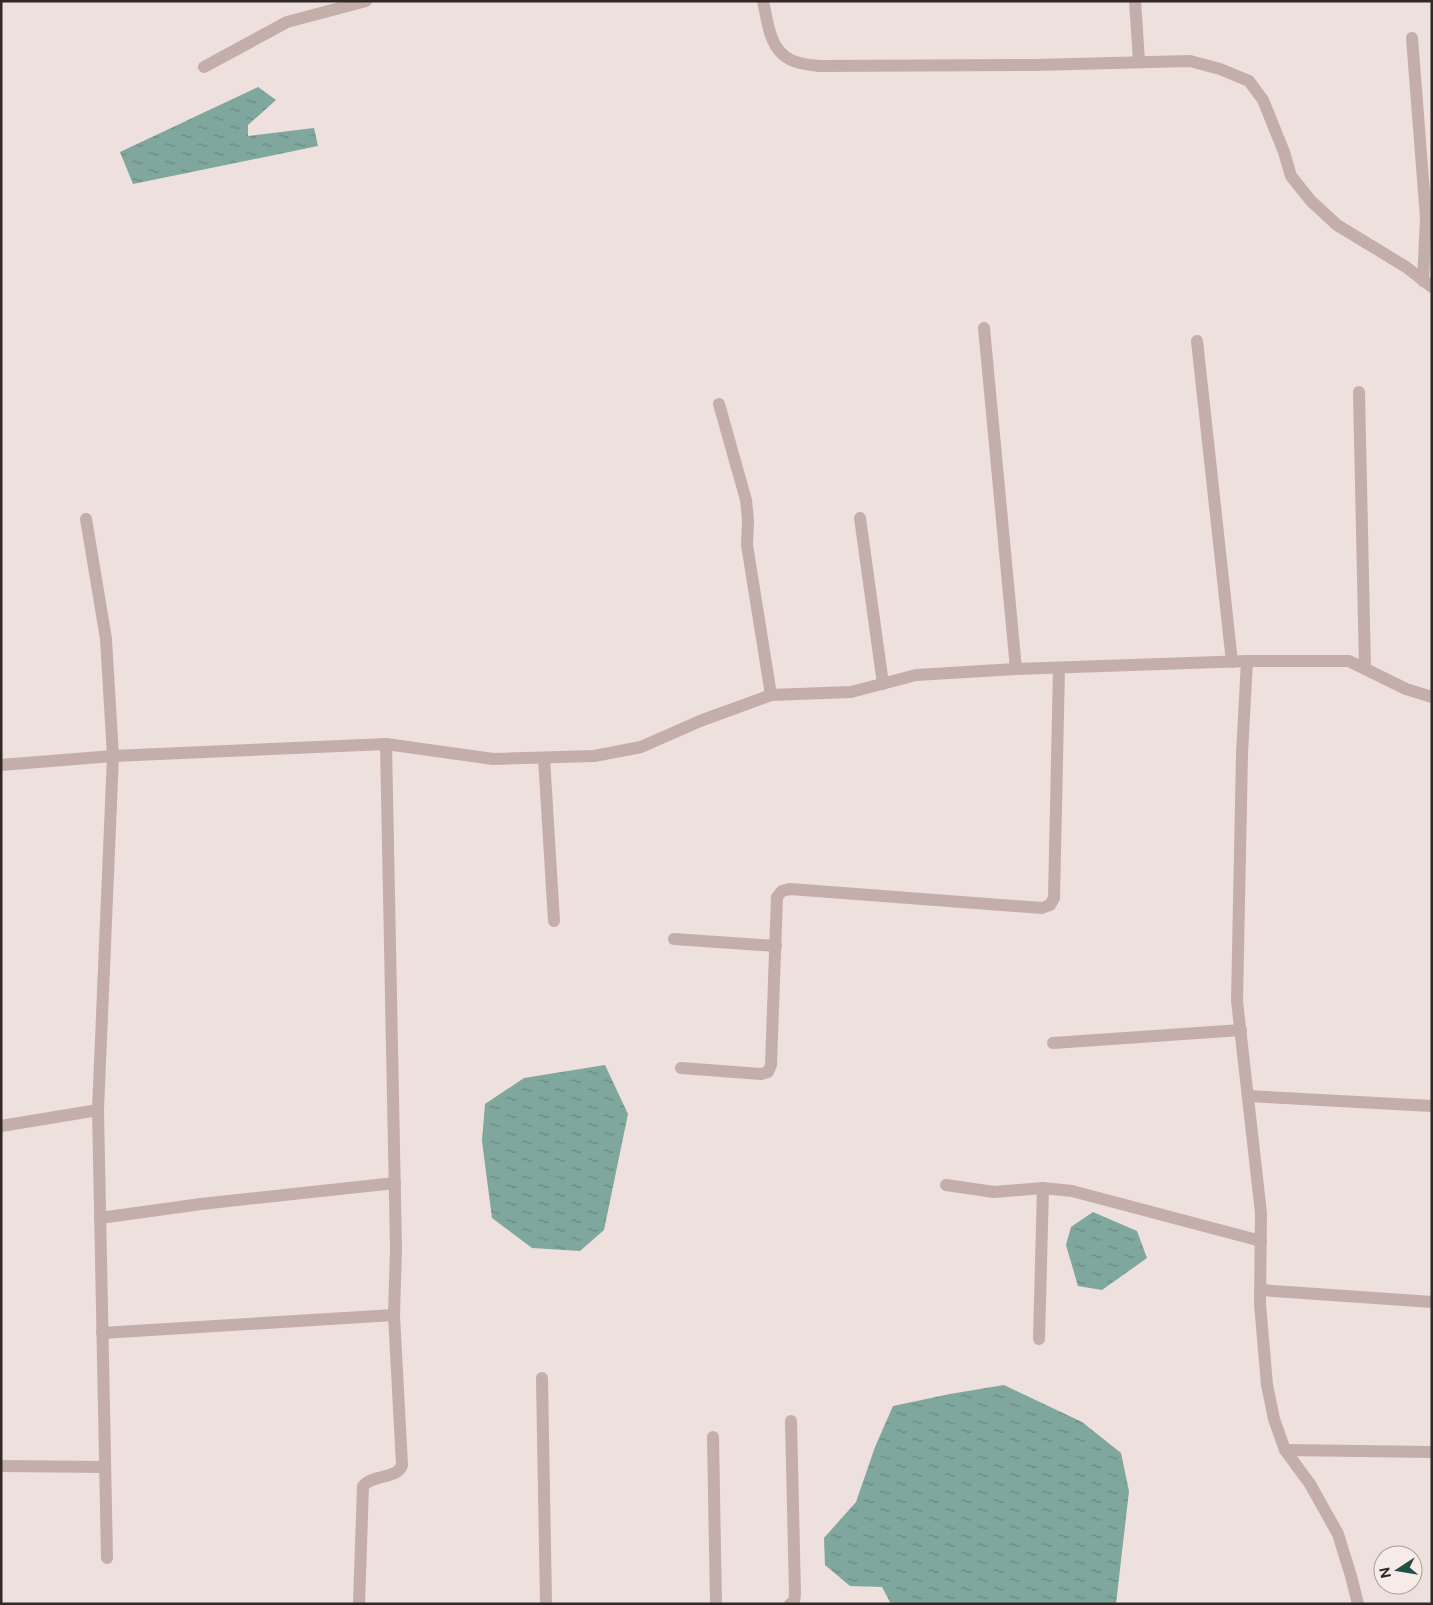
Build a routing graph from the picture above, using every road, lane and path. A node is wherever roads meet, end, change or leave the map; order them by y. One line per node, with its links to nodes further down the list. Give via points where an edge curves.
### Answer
1 (366, 1): 6 (street, via 287,22)
2 (763, 1): 5 (street, via 776,48 792,60 818,66)
3 (1135, 1): 5 (street)
4 (1412, 38): 7 (street, via 1426,224)
5 (1139, 61): 7 (street, via 1190,61 1249,81 1263,100 1291,176 1311,201 1337,225 1406,267)
6 (204, 67)
7 (1427, 284)
8 (984, 328): 17 (street)
9 (1197, 341): 15 (street)
10 (1359, 392): 18 (street)
11 (719, 404): 20 (street, via 746,500 747,545)
12 (860, 518): 19 (street)
13 (86, 519): 23 (street, via 106,640)
14 (1247, 661): 15 (street); 18 (street, via 1349,661); 29 (street, via 1237,1001)
15 (1232, 662): 16 (street)
16 (1059, 668): 17 (street); 28 (street, via 1054,898 1050,905 1042,908 790,889 777,897)
17 (1016, 669): 19 (street, via 916,675)
18 (1365, 669): 21 (street, via 1406,689)
19 (883, 684): 20 (street, via 851,692)
20 (771, 695): 24 (street, via 641,747 594,756)
21 (1432, 697)
22 (386, 744): 23 (street); 24 (street, via 493,760); 36 (street)
23 (113, 756): 25 (street); 34 (street)
24 (544, 758): 26 (street)
25 (1, 765)
26 (554, 921)
27 (674, 940): 28 (street)
28 (776, 946): 31 (street, via 771,1065 768,1072)
29 (1241, 1030): 30 (street); 32 (street)
30 (1053, 1043)
31 (681, 1068)
32 (1248, 1096): 33 (street); 40 (street, via 1261,1213)
33 (1432, 1106)
34 (98, 1110): 35 (street); 39 (street)
35 (1, 1126)
36 (395, 1183): 39 (street); 43 (street)
37 (946, 1185): 38 (street, via 994,1192)
38 (1043, 1188): 40 (street, via 1072,1191); 45 (street)
39 (100, 1218): 44 (street)
40 (1261, 1241): 41 (street)
41 (1260, 1290): 42 (street); 49 (street, via 1267,1385)
42 (1432, 1302)
43 (394, 1315): 44 (street); 54 (street, via 402,1465 396,1473 374,1478 363,1486)
44 (102, 1332): 52 (street)
45 (1039, 1339)
46 (542, 1378): 55 (street)
47 (791, 1422): 57 (street, via 795,1594 794,1602)
48 (713, 1437): 56 (street)
49 (1285, 1450): 50 (street); 58 (street, via 1310,1484 1338,1534)
50 (1432, 1452)
51 (1, 1466): 52 (street)
52 (104, 1467): 53 (street)
53 (107, 1558)
54 (359, 1604)
55 (546, 1604)
56 (716, 1604)
57 (790, 1604)
58 (1358, 1604)

